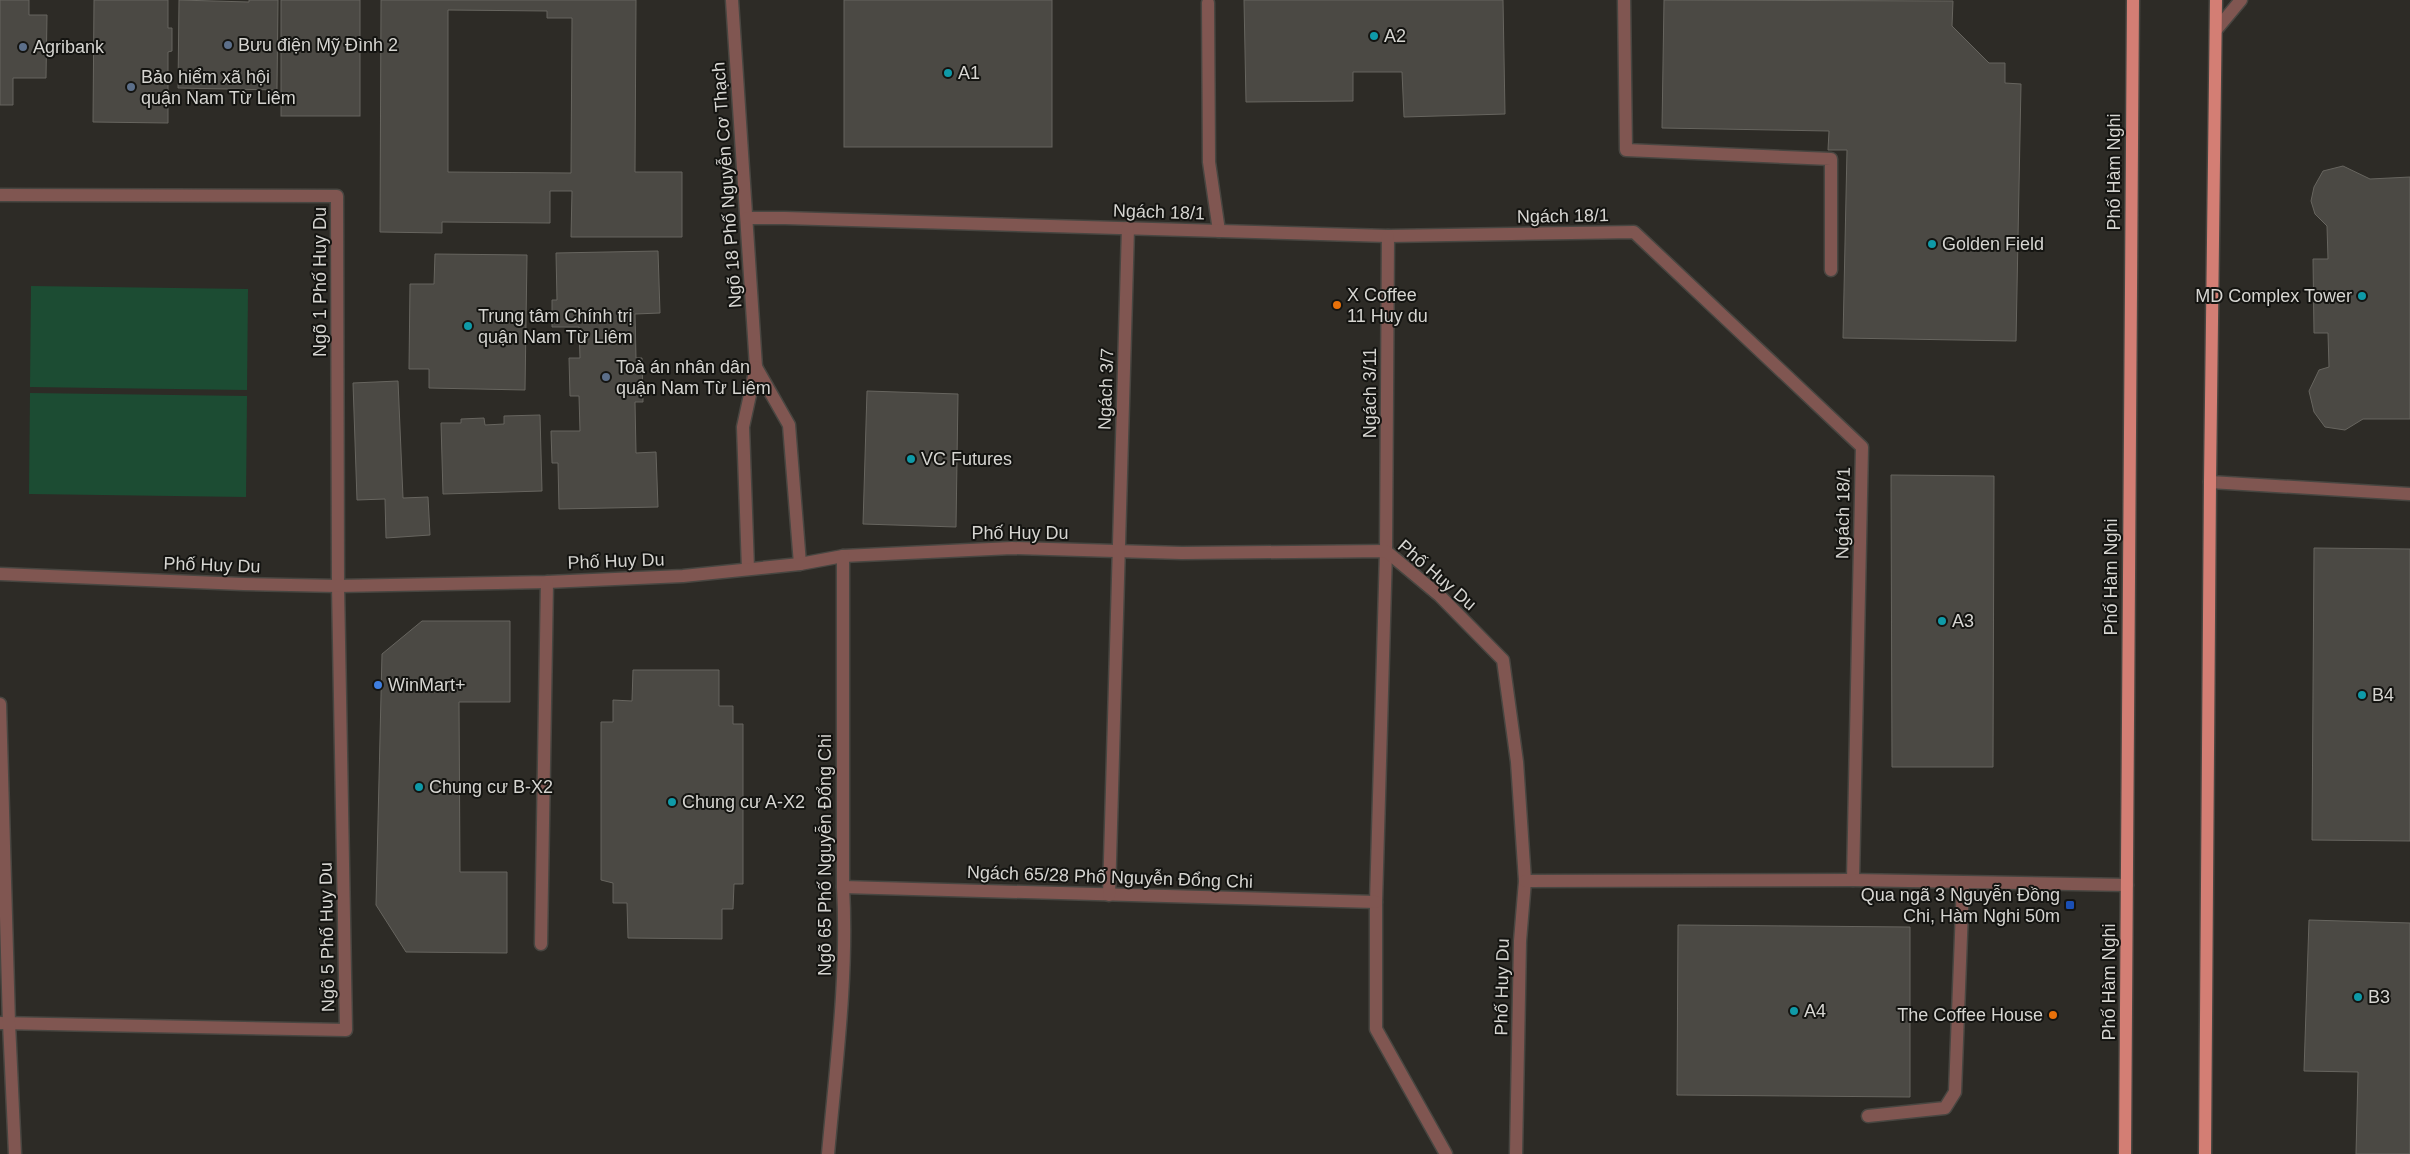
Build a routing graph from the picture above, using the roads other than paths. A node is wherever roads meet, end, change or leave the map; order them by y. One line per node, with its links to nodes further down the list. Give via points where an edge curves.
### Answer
1 (732, 0): 9 (street, Ngõ 18 Phố Nguyễn Cơ Thạch)
2 (1624, 0): 13 (street, via 1626,150 1831,160)
3 (2216, 0): 7 (main road)
4 (2241, 0): 7 (street)
5 (2132, 1): 29 (main road, Phố Hàm Nghi)
6 (1208, 3): 11 (street, via 1209,162)
7 (2216, 30): 15 (main road)
8 (0, 194): 24 (street, Ngõ 1 Phố Huy Du, via 337,196)
9 (747, 218): 10 (street, Ngách 18/1); 14 (street, Ngõ 18 Phố Nguyễn Cơ Thạch)
10 (1128, 228): 11 (street, Ngách 18/1); 18 (street, Ngách 3/7)
11 (1219, 231): 12 (street, Ngách 18/1)
12 (1388, 236): 17 (street, Ngách 3/11); 26 (street, Ngách 18/1, via 1634,232 1862,447)
13 (1832, 270)
14 (756, 367): 20 (street, Ngõ 18 Phố Nguyễn Cơ Thạch, via 789,425); 21 (street, Ngõ 18 Phố Nguyễn Cơ Thạch, via 743,427)
15 (2210, 482): 16 (street); 41 (main road)
16 (2410, 494)
17 (1386, 551): 18 (street, Phố Huy Du); 27 (street, Phố Huy Du, via 1440,596 1503,660 1517,762); 32 (street, Ngách 3/11)
18 (1119, 552): 19 (street, Phố Huy Du, via 1012,548); 31 (street, Ngách 3/7)
19 (844, 556): 20 (street, Phố Huy Du); 30 (street, Ngõ 65 Phố Nguyễn Đổng Chi)
20 (800, 564): 21 (street, Phố Huy Du)
21 (748, 569): 23 (street, Phố Huy Du, via 683,576)
22 (0, 574): 24 (street, Phố Huy Du)
23 (548, 582): 24 (street, Phố Huy Du); 33 (street)
24 (338, 586): 34 (street, Ngõ 5 Phố Huy Du, via 346,1030)
25 (0, 704): 34 (street)
26 (1854, 880): 27 (street); 28 (street)
27 (1525, 881): 39 (street, Phố Huy Du, via 1520,941)
28 (1963, 883): 29 (street); 35 (street, via 1955,1092 1945,1108)
29 (2127, 885): 40 (main road, Phố Hàm Nghi)
30 (843, 887): 31 (street, Ngách 65/28 Phố Nguyễn Đổng Chi); 37 (street, Ngõ 65 Phố Nguyễn Đổng Chi, via 842,988)
31 (1109, 895): 32 (street, Ngách 65/28 Phố Nguyễn Đổng Chi)
32 (1376, 902): 38 (street, Ngách 3/11, via 1376,1029)
33 (541, 944)
34 (4, 1023): 36 (street)
35 (1868, 1116)
36 (15, 1154)
37 (828, 1154)
38 (1446, 1154)
39 (1516, 1154)
40 (2125, 1154)
41 (2206, 1154)

